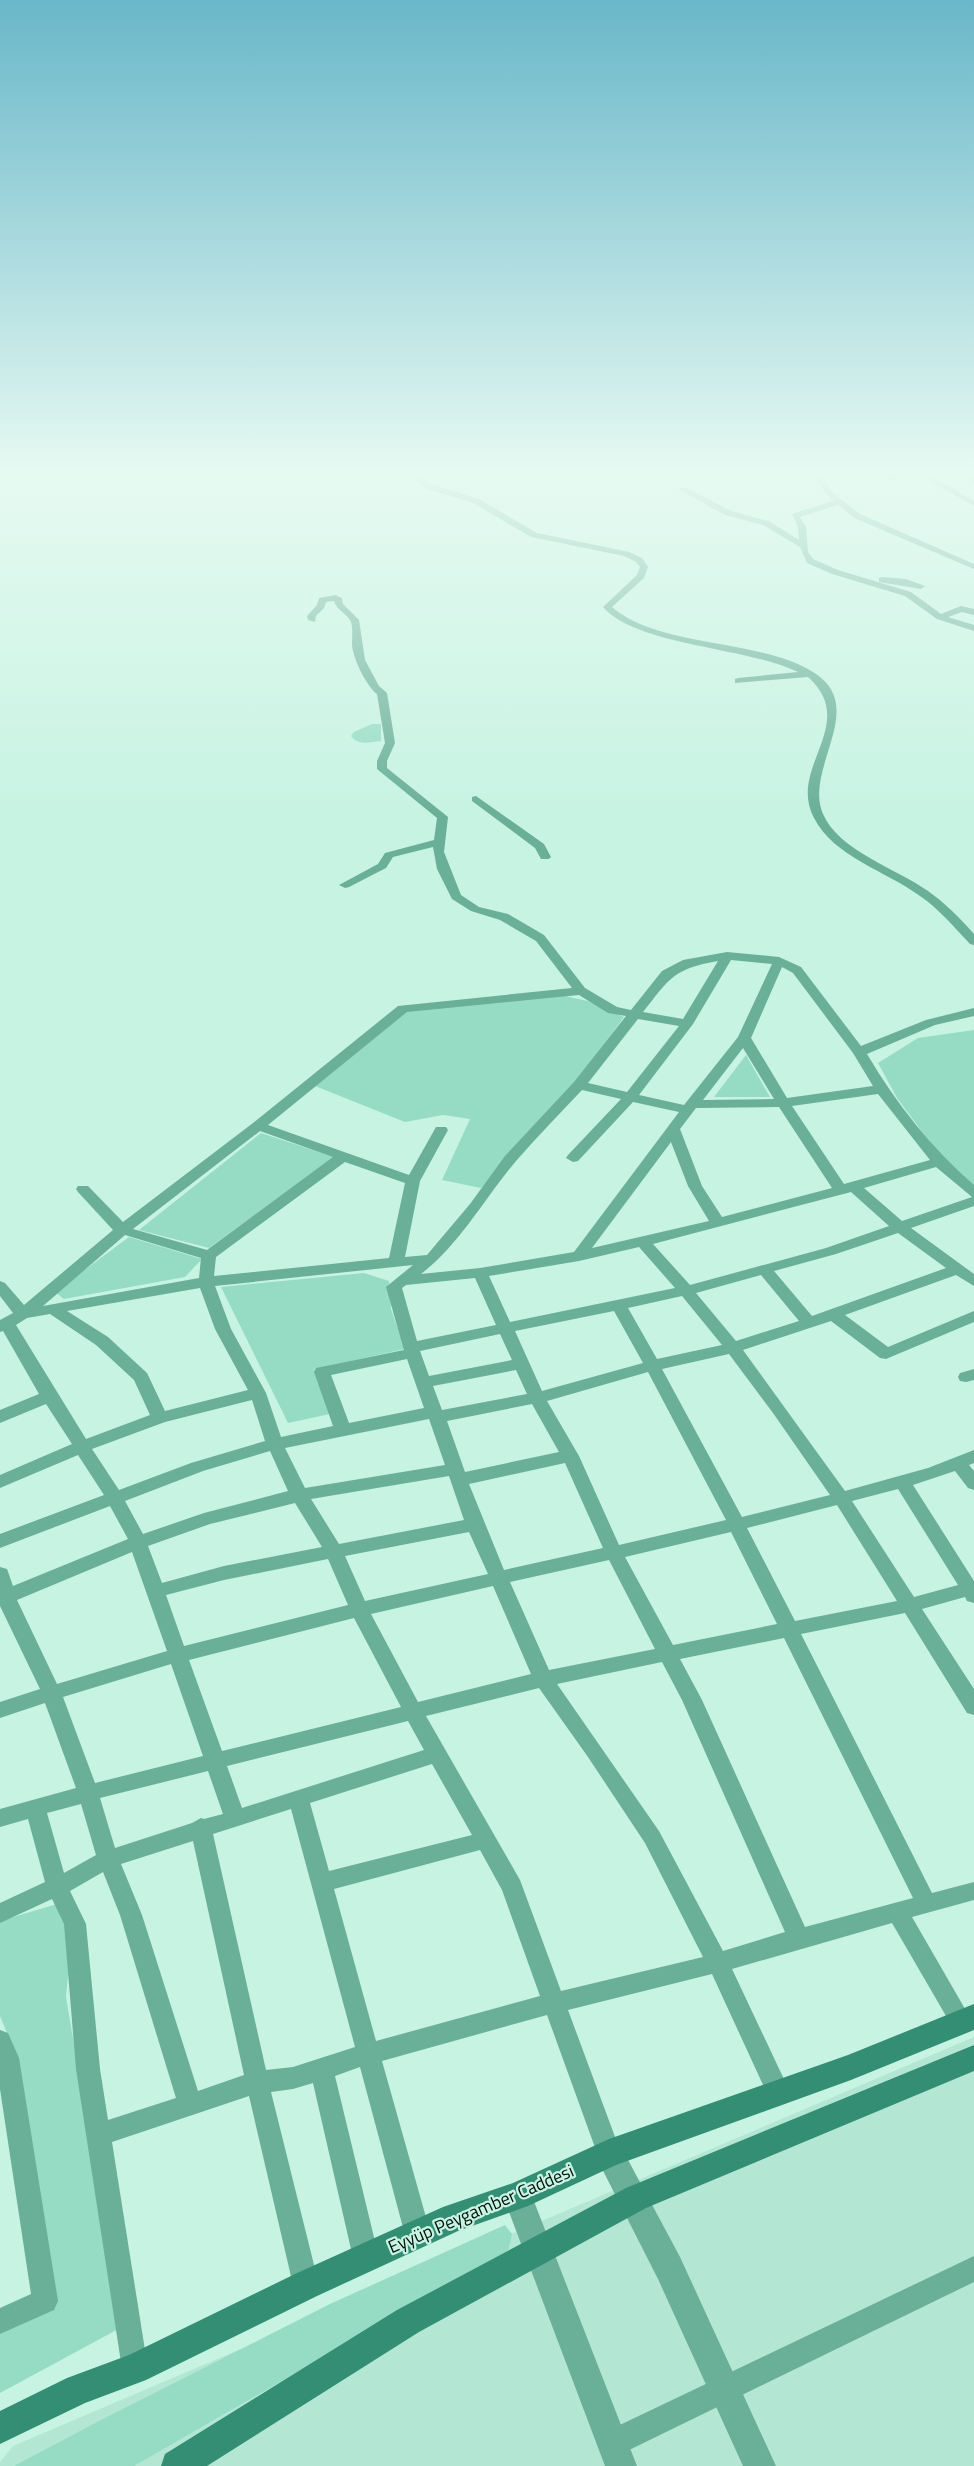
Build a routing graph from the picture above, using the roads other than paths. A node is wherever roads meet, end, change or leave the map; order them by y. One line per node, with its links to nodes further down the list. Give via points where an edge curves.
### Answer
1 (632, 584): 9 (street, via 607,607 626,623 770,656)
2 (877, 584): 6 (street, via 908,594)
3 (914, 584): 4 (street)
4 (921, 586)
5 (974, 612): 6 (street, via 962,609)
6 (940, 617): 8 (street)
7 (312, 620): 12 (street, via 311,616 327,598 339,600 339,605 355,620 358,657 374,687 382,693 386,707 390,743 382,769 443,817)
8 (974, 628)
9 (810, 674): 10 (street); 15 (street, via 830,694 832,716 830,737 813,785 813,805 821,823 839,842 925,894)
10 (738, 681)
11 (476, 799): 13 (street, via 540,846)
12 (440, 842): 14 (street, via 389,855 381,866); 18 (street, via 442,869 456,897 475,909 504,917 540,938)
13 (545, 857)
14 (345, 885)
15 (974, 941)
16 (727, 957): 17 (street); 20 (street, via 687,963 666,974); 21 (street)
17 (779, 961): 22 (street); 23 (street, via 797,970)
18 (581, 991): 20 (street, via 613,1010); 29 (street, via 403,1009)
19 (974, 1012): 23 (street, via 953,1016)
20 (636, 1013): 21 (street); 24 (street)
21 (687, 1024): 26 (street)
22 (744, 1038): 27 (street); 28 (street)
23 (859, 1052): 25 (street)
24 (579, 1085): 26 (street); 46 (street, via 510,1160)
25 (882, 1089): 27 (street); 34 (street)
26 (630, 1097): 28 (street); 33 (street)
27 (783, 1103): 28 (street); 36 (street)
28 (690, 1107): 30 (street)
29 (258, 1126): 32 (street); 42 (street)
30 (672, 1129): 40 (street, via 694,1186); 45 (street)
31 (441, 1130): 35 (street)
32 (342, 1157): 35 (street); 44 (street)
33 (573, 1158)
34 (939, 1162): 36 (street); 38 (street)
35 (413, 1181): 47 (street)
36 (847, 1188): 40 (street); 41 (street)
37 (83, 1189): 42 (street)
38 (974, 1193)
39 (974, 1201): 41 (street)
40 (717, 1222): 43 (street)
41 (900, 1227): 48 (street); 49 (street)
42 (122, 1230): 44 (street); 60 (street)
43 (644, 1243): 45 (street); 55 (street)
44 (209, 1255): 53 (street)
45 (579, 1256): 50 (street)
46 (432, 1258): 47 (street); 51 (street)
47 (396, 1263): 53 (street)
48 (958, 1269): 52 (street); 58 (street)
49 (765, 1270): 55 (street); 61 (street)
50 (480, 1273): 51 (street); 62 (street)
51 (402, 1281): 64 (street, via 394,1287)
52 (974, 1281)
53 (206, 1282): 57 (street); 68 (street, via 223,1329)
54 (0, 1286): 60 (street)
55 (688, 1290): 56 (street); 63 (street)
56 (618, 1304): 62 (street); 66 (street)
57 (53, 1309): 60 (street); 73 (street, via 102,1341 141,1377)
58 (833, 1314): 59 (street, via 886,1354); 61 (street)
59 (974, 1316)
60 (10, 1322): 69 (street)
61 (809, 1323): 63 (street)
62 (507, 1329): 64 (street); 65 (street)
63 (735, 1347): 66 (street); 85 (street)
64 (412, 1351): 67 (street); 74 (street, via 322,1372)
65 (523, 1363): 67 (street); 70 (street)
66 (651, 1366): 70 (street); 87 (street)
67 (423, 1383): 71 (street)
68 (258, 1393): 73 (street); 75 (street)
69 (49, 1396): 72 (street); 76 (street)
70 (537, 1398): 71 (street); 77 (street)
71 (435, 1415): 74 (street); 79 (street)
72 (0, 1417)
73 (160, 1418): 76 (street)
74 (343, 1430): 75 (street)
75 (275, 1444): 83 (street); 84 (street)
76 (81, 1447): 80 (street); 84 (street)
77 (570, 1456): 79 (street); 91 (street)
78 (966, 1460): 81 (street); 82 (street)
79 (457, 1475): 83 (street); 86 (street)
80 (0, 1482)
81 (902, 1482): 85 (street); 95 (street)
82 (974, 1484)
83 (299, 1495): 89 (street, via 205,1519); 90 (street)
84 (114, 1496): 88 (street); 89 (street)
85 (842, 1498): 87 (street); 97 (street)
86 (475, 1524): 90 (street); 93 (street)
87 (736, 1525): 91 (street); 99 (street)
88 (0, 1540)
89 (138, 1542): 94 (street); 96 (street)
90 (333, 1551): 94 (street); 98 (street)
91 (614, 1553): 93 (street); 100 (street)
92 (0, 1574): 96 (street)
93 (497, 1578): 98 (street); 102 (street)
94 (157, 1591): 101 (street)
95 (972, 1591): 97 (street)
96 (3, 1597): 103 (street)
97 (910, 1605): 99 (street); 104 (street)
98 (359, 1608): 101 (street); 106 (street)
99 (789, 1630): 100 (street); 120 (street)
100 (668, 1653): 102 (street); 123 (street)
101 (177, 1654): 103 (street); 108 (street)
102 (543, 1679): 106 (street); 124 (street, via 652,1837)
103 (51, 1692): 105 (street); 109 (street)
104 (974, 1707)
105 (0, 1710)
106 (413, 1711): 107 (street); 108 (street)
107 (437, 1754): 110 (street); 115 (street)
108 (213, 1761): 109 (street); 113 (street)
109 (88, 1793): 111 (street); 116 (street)
110 (298, 1797): 113 (street); 117 (street)
111 (35, 1808): 112 (street); 118 (street)
112 (0, 1818)
113 (235, 1818): 114 (street)
114 (201, 1827): 116 (street); 131 (street)
115 (485, 1840): 117 (street); 125 (street, via 512,1887)
116 (108, 1859): 118 (street); 133 (street, via 131,1915)
117 (320, 1884): 128 (street)
118 (57, 1887): 122 (street); 134 (street, via 75,1924 88,2069)
119 (974, 1891): 120 (street)
120 (927, 1904): 121 (street)
121 (897, 1912): 123 (street); 126 (street)
122 (0, 1913)
123 (799, 1938): 124 (street)
124 (718, 1963): 125 (street); 132 (street)
125 (553, 2003): 128 (street); 135 (street)
126 (968, 2019): 132 (main road, Eyyüp Peygamber Caddesi)
127 (0, 2041): 143 (street, via 7,2058 45,2301)
128 (368, 2054): 130 (street); 138 (street)
129 (974, 2058): 137 (main road)
130 (321, 2068): 131 (street, via 293,2078); 140 (street)
131 (257, 2082): 133 (street); 142 (street)
132 (778, 2092): 135 (main road, Eyyüp Peygamber Caddesi)
133 (190, 2104): 134 (street)
134 (99, 2134): 144 (street)
135 (609, 2153): 136 (main road, Eyyüp Peygamber Caddesi); 137 (street)
136 (518, 2196): 138 (main road, Eyyüp Peygamber Caddesi); 139 (street)
137 (636, 2198): 139 (main road); 145 (street)
138 (418, 2235): 140 (main road, Eyyüp Peygamber Caddesi)
139 (540, 2248): 147 (street); 148 (main road, via 408,2321)
140 (366, 2258): 142 (main road, Eyyüp Peygamber Caddesi)
141 (974, 2269): 145 (street)
142 (306, 2285): 144 (main road, Eyyüp Peygamber Caddesi)
143 (0, 2321)
144 (135, 2369): 146 (main road, Eyyüp Peygamber Caddesi, via 78,2388)
145 (722, 2389): 147 (street); 149 (street)
146 (0, 2428)
147 (617, 2454)
148 (177, 2466)
149 (760, 2466)

